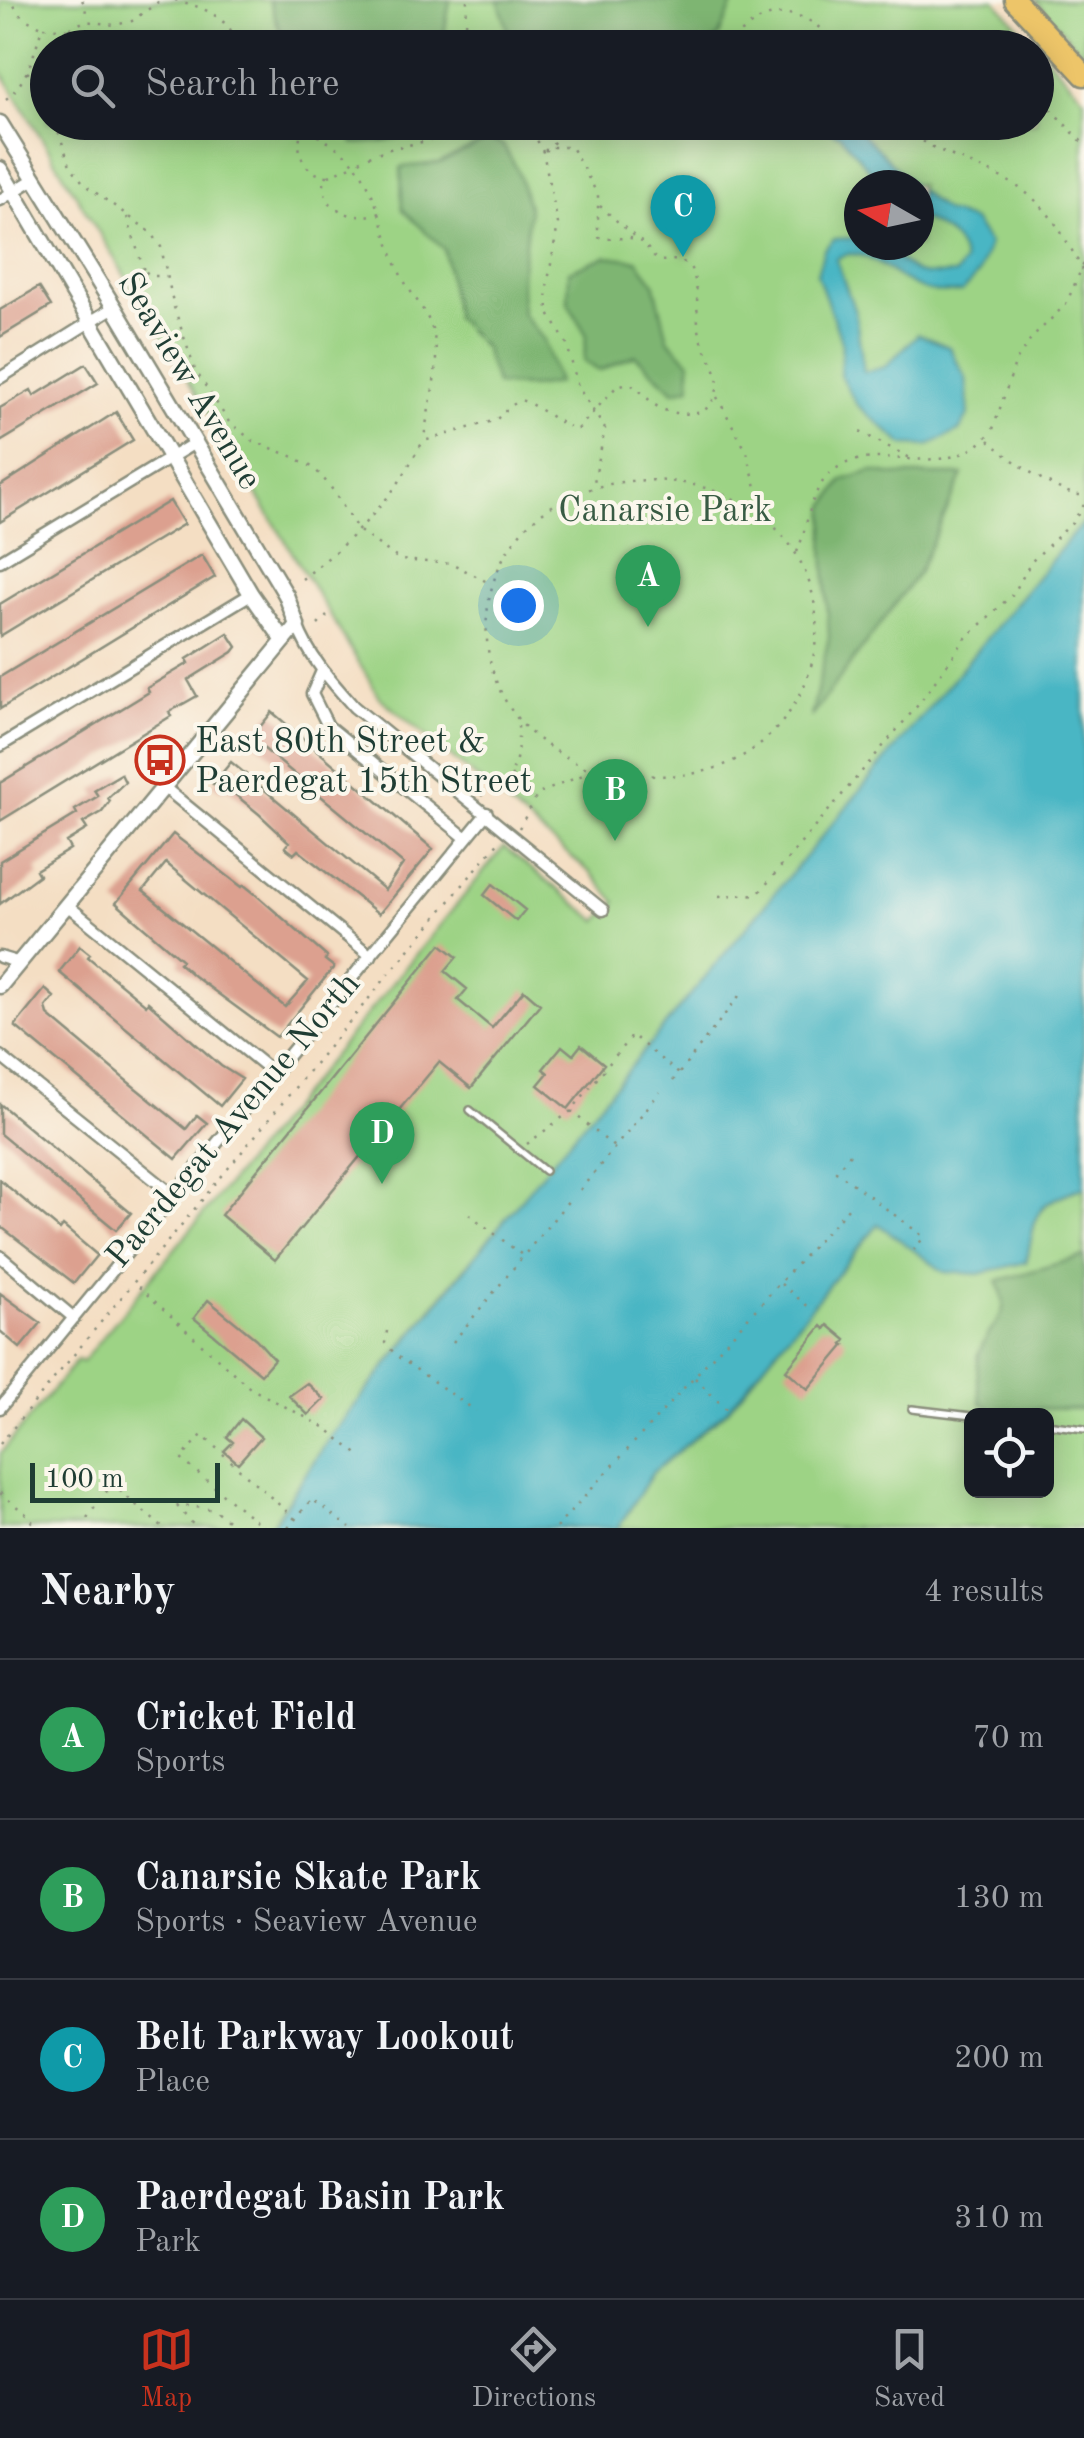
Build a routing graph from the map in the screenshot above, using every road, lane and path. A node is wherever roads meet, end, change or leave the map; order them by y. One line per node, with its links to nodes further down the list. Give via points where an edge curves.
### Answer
1 (10, 0): 8 (path, via 23,18)
2 (82, 0): 7 (path)
3 (161, 0): 7 (path, via 132,21)
4 (175, 0): 11 (path, via 208,10)
5 (467, 0): 12 (path)
6 (1015, 0): 15 (highway)
7 (85, 21): 9 (path)
8 (42, 26): 9 (path); 10 (path)
9 (69, 29)
10 (41, 30)
11 (230, 30)
12 (468, 30)
13 (746, 30): 14 (path, via 758,18 783,14)
14 (823, 30)
15 (1043, 30)
16 (1054, 42): 20 (highway)
17 (30, 63): 18 (path)
18 (27, 72): 19 (path); 21 (path)
19 (30, 75)
20 (1084, 75)
21 (6, 100)
22 (1054, 113): 31 (path)
23 (0, 123): 37 (street, Seaview Avenue)
24 (61, 140): 42 (path, via 85,185)
25 (298, 140): 36 (path, via 307,168)
26 (324, 140): 34 (path)
27 (436, 140): 34 (path, via 378,151)
28 (538, 140): 33 (path)
29 (557, 140): 32 (path)
30 (920, 140): 44 (path, via 1030,196 1057,224)
31 (1084, 144)
32 (550, 147): 33 (path); 40 (path, via 572,148)
33 (544, 152): 53 (path, via 558,224 548,312)
34 (354, 164): 36 (path); 41 (path)
35 (0, 169): 38 (street, Seaview Avenue)
36 (329, 176): 41 (path, via 326,199 336,210 348,216)
37 (34, 179): 38 (street); 48 (street, Seaview Avenue)
38 (14, 192): 39 (street); 49 (street, Seaview Avenue)
39 (0, 200)
40 (599, 205): 43 (path); 43 (path, via 598,237)
41 (380, 212): 57 (path, via 400,274 433,331 435,376)
42 (126, 216): 45 (path); 46 (path, via 152,232)
43 (636, 238): 51 (path, via 658,260 678,260 694,274 700,338 714,364)
44 (1083, 268): 56 (path, via 1066,304 1016,361)
45 (144, 271): 46 (path); 47 (path)
46 (166, 276): 52 (path, via 195,370)
47 (119, 287)
48 (114, 306): 49 (street); 58 (street, Seaview Avenue)
49 (92, 322): 50 (street); 59 (street, Seaview Avenue)
50 (0, 378)
51 (716, 395): 53 (path, via 702,412 691,414 654,405 628,383); 64 (path, via 747,452)
52 (216, 405): 54 (path); 65 (path, via 253,441 314,468)
53 (594, 413): 57 (path, via 570,429 521,400 496,420); 61 (path, via 606,435)
54 (198, 416)
55 (860, 432): 60 (path)
56 (986, 438): 60 (path, via 968,451); 62 (path, via 1018,467)
57 (424, 441): 65 (path)
58 (193, 444): 59 (street); 72 (street, Seaview Avenue)
59 (171, 457): 67 (street); 70 (street, Seaview Avenue)
60 (917, 461): 66 (path, via 874,457 833,471 817,492)
61 (593, 486): 64 (path, via 694,485); 69 (path, via 526,528)
62 (1084, 495)
63 (1084, 506): 86 (path, via 1031,562 1014,593 966,638 758,894)
64 (764, 516): 66 (path)
65 (358, 530): 68 (path); 69 (path, via 400,560 454,564)
66 (796, 553): 78 (path, via 812,595 816,641 810,672 782,725 752,750 711,770)
67 (0, 561)
68 (302, 579)
69 (492, 584): 76 (path, via 490,660)
70 (251, 594): 74 (street, Seaview Avenue); 77 (street)
71 (327, 616): 73 (path)
72 (297, 624): 74 (street); 75 (street, Seaview Avenue)
73 (318, 626)
74 (284, 641): 80 (street)
75 (322, 671): 83 (street, Seaview Avenue, via 354,707); 85 (street, Seaview Avenue, via 312,694 328,726)
76 (518, 719): 78 (path); 79 (path)
77 (0, 746)
78 (592, 770): 82 (path)
79 (510, 774): 81 (path); 82 (path)
80 (165, 788): 87 (street); 89 (street)
81 (479, 799)
82 (534, 800): 84 (path, Paerdegat Avenue North)
83 (487, 813): 84 (street, Seaview Avenue); 85 (street, Paerdegat Avenue North)
84 (510, 834): 88 (street, Seaview Avenue); 127 (path, Paerdegat Avenue North, via 493,846)
85 (466, 838): 89 (street, Paerdegat Avenue North)
86 (718, 896)
87 (68, 904): 91 (street); 95 (street)
88 (603, 910)
89 (370, 956): 95 (street, Paerdegat Avenue North)
90 (0, 957): 91 (street)
91 (20, 962): 92 (street)
92 (0, 986)
93 (739, 996): 96 (path)
94 (0, 1056): 106 (street)
95 (275, 1074): 106 (street, Paerdegat Avenue North)
96 (678, 1074): 97 (path); 100 (path, via 632,1035)
97 (673, 1081)
98 (660, 1092): 101 (path)
99 (470, 1110): 102 (lane)
100 (571, 1111): 101 (path); 102 (path)
101 (615, 1148): 105 (path)
102 (519, 1150): 104 (lane)
103 (850, 1154): 110 (path, via 836,1171 924,1237)
104 (545, 1171)
105 (580, 1190)
106 (176, 1197): 116 (street, Paerdegat Avenue North)
107 (570, 1199): 112 (path)
108 (850, 1206): 113 (path)
109 (469, 1214): 112 (path)
110 (914, 1250)
111 (0, 1256): 116 (street)
112 (524, 1256): 118 (path)
113 (780, 1283): 115 (path); 119 (path)
114 (139, 1287): 128 (path, via 250,1388 326,1428)
115 (810, 1308)
116 (74, 1318): 120 (street, Paerdegat Avenue North)
117 (387, 1330): 123 (path, via 385,1343 397,1356)
118 (453, 1342)
119 (694, 1377): 122 (path); 139 (path)
120 (0, 1408)
121 (912, 1409): 124 (lane)
122 (728, 1410)
123 (476, 1411)
124 (964, 1415)
125 (1054, 1425): 126 (lane)
126 (1084, 1429)
127 (0, 1444)
128 (361, 1457)
129 (0, 1494): 132 (path)
130 (87, 1518): 133 (path, via 112,1484)
131 (295, 1519): 136 (path, via 202,1435 181,1459); 137 (path); 138 (path, via 312,1498)
132 (38, 1528)
133 (162, 1528)
134 (196, 1528): 135 (path, via 176,1504 215,1510)
135 (236, 1528)
136 (264, 1528)
137 (288, 1528)
138 (350, 1528)
139 (556, 1528)

